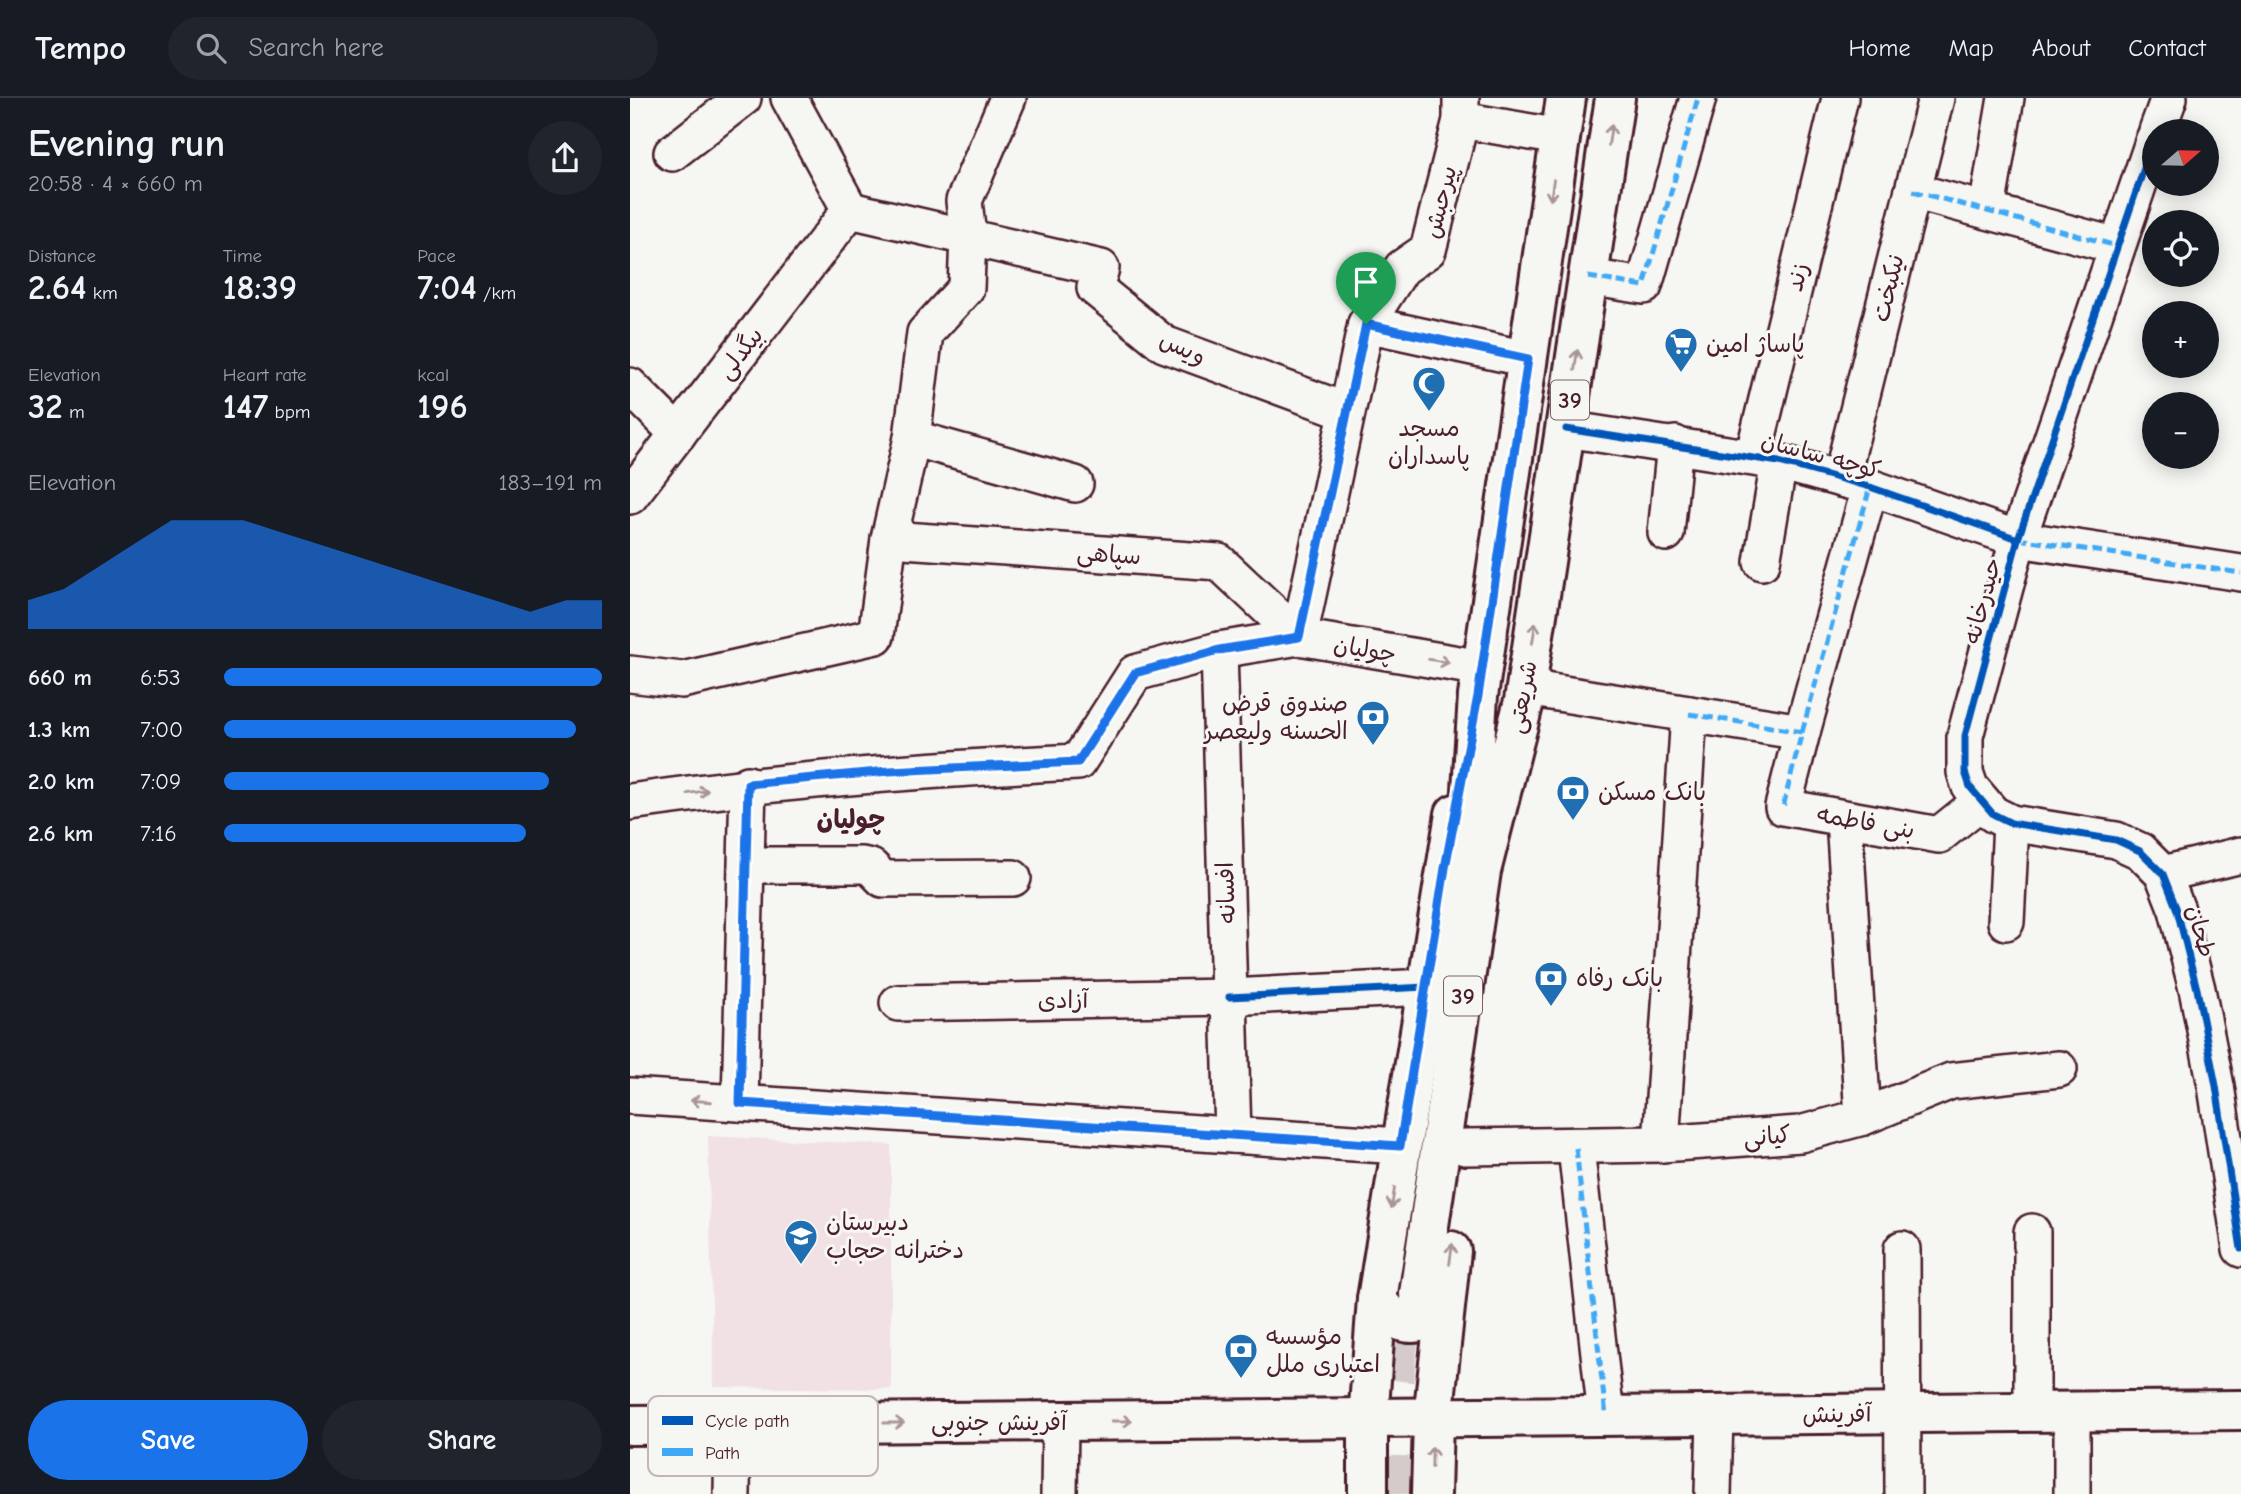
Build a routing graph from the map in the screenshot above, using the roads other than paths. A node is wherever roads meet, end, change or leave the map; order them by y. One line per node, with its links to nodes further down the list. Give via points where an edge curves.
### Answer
1 (743, 98): 14 (street)
2 (789, 98): 18 (street)
3 (1007, 98): 19 (street, via 964,201)
4 (1566, 98): 13 (main road, شریعتی / 39)
5 (1615, 98): 21 (main road, شریعتی / 39, one-way to 5)
6 (1698, 98): 21 (street, via 1644,286)
7 (1840, 98): 30 (street, زند)
8 (1936, 98): 16 (street, نیکبخت)
9 (2006, 98): 17 (street)
10 (2169, 98): 12 (street)
11 (1461, 109): 13 (street); 22 (street, پیرحبش, via 1428,250 1402,268)
12 (2161, 119)
13 (1560, 136): 23 (main road, شریعتی / 39, one-way to 23)
14 (672, 153)
15 (2142, 174): 20 (street, حیدرخانه)
16 (1913, 191): 17 (street); 31 (street, نیکبخت)
17 (1987, 209): 20 (street)
18 (850, 210): 19 (street); 27 (street, بیگدلی)
19 (968, 236): 25 (street, ویس, via 1101,268 1095,288 1164,344); 28 (street, via 966,288 925,333)
20 (2117, 246): 36 (street, حیدرخانه)
21 (1588, 277): 26 (main road, شریعتی / 39, one-way to 21)
22 (1366, 324): 23 (street); 25 (street)
23 (1528, 359): 42 (main road, شریعتی / 39)
24 (630, 386): 27 (street)
25 (1346, 411): 39 (street)
26 (1566, 429): 29 (street, کوچه ساسان); 43 (main road, شریعتی / 39, one-way to 26)
27 (678, 434): 33 (street, بیگدلی)
28 (912, 438): 32 (street); 35 (street)
29 (1675, 444): 30 (street, کوچه ساسان); 34 (street)
30 (1766, 460): 31 (street, کوچه ساسان); 37 (street, زند)
31 (1856, 483): 36 (street, کوچه ساسان); 45 (street, نیکبخت)
32 (1075, 484)
33 (630, 496)
34 (1666, 533)
35 (889, 539): 39 (street, سپاهی, via 1219,562); 41 (street, via 876,636 682,680)
36 (2018, 539): 38 (street, کوچه ساسان); 48 (street, حیدرخانه, via 1965,736 1965,772)
37 (1762, 562)
38 (2241, 573)
39 (1299, 637): 40 (street, چولیان); 42 (street, چولیان, one-way to 42)
40 (1219, 650): 46 (street, چولیان, via 1135,673 1078,762 889,771); 58 (street, افسانه)
41 (630, 674)
42 (1480, 682): 57 (main road); 72 (main road, شریعتی / 39, via 1466,869)
43 (1525, 694): 44 (street); 67 (main road); 72 (main road, شریعتی / 39, via 1481,871)
44 (1689, 714): 45 (street); 65 (street)
45 (1802, 732): 49 (street, نیکبخت)
46 (748, 784): 47 (street, چولیان, one-way to 46); 53 (street)
47 (630, 802)
48 (1980, 802): 50 (street, بنی فاطمه, via 1939,835); 51 (street, حیدرخانه)
49 (1783, 807): 50 (street, بنی فاطمه)
50 (1844, 819): 63 (street)
51 (2011, 823): 54 (street, حیدرخانه, via 2116,840 2140,850); 56 (street)
52 (2241, 855): 54 (street)
53 (747, 865): 55 (street, via 862,865 883,879); 62 (street)
54 (2163, 874): 70 (street, طحان, via 2197,989)
55 (1013, 878)
56 (2006, 922)
57 (1426, 987): 58 (street, آزادی); 66 (main road)
58 (1229, 997): 59 (street, آزادی); 64 (street, افسانه)
59 (898, 1003)
60 (2059, 1069): 63 (street, کیانی, via 1951,1081)
61 (630, 1096): 62 (street, one-way to 61)
62 (740, 1103): 64 (street)
63 (1863, 1117): 65 (street, کیانی, via 1800,1133)
64 (1233, 1135): 66 (street)
65 (1661, 1144): 68 (street, کیانی)
66 (1400, 1146): 72 (main road, one-way to 72)
67 (1465, 1147): 68 (street, کیانی); 72 (main road, one-way to 67)
68 (1576, 1147): 78 (street)
69 (2032, 1233): 74 (street)
70 (2241, 1248)
71 (1902, 1249): 76 (street)
72 (1411, 1298): 79 (main road); 80 (main road)
73 (2241, 1410): 75 (main road, آفرینش)
74 (2032, 1412): 75 (main road, آفرینش); 76 (main road, آفرینش)
75 (2072, 1412): 92 (street)
76 (1902, 1413): 77 (main road, آفرینش); 91 (street)
77 (1714, 1415): 78 (main road, آفرینش); 90 (street)
78 (1605, 1416): 79 (main road, آفرینش)
79 (1433, 1419): 80 (main road, آفرینش جنوبی); 89 (main road, one-way to 79)
80 (1368, 1420): 81 (main road, آفرینش جنوبی, one-way to 80); 88 (main road)
81 (1060, 1422): 82 (main road, آفرینش جنوبی, one-way to 81); 87 (street)
82 (878, 1423)
83 (630, 1425): 84 (main road, آفرینش جنوبی)
84 (648, 1425)
85 (732, 1476): 86 (street)
86 (732, 1494)
87 (1059, 1494)
88 (1368, 1494)
89 (1431, 1494)
90 (1713, 1494)
91 (1903, 1494)
92 (2072, 1494)

